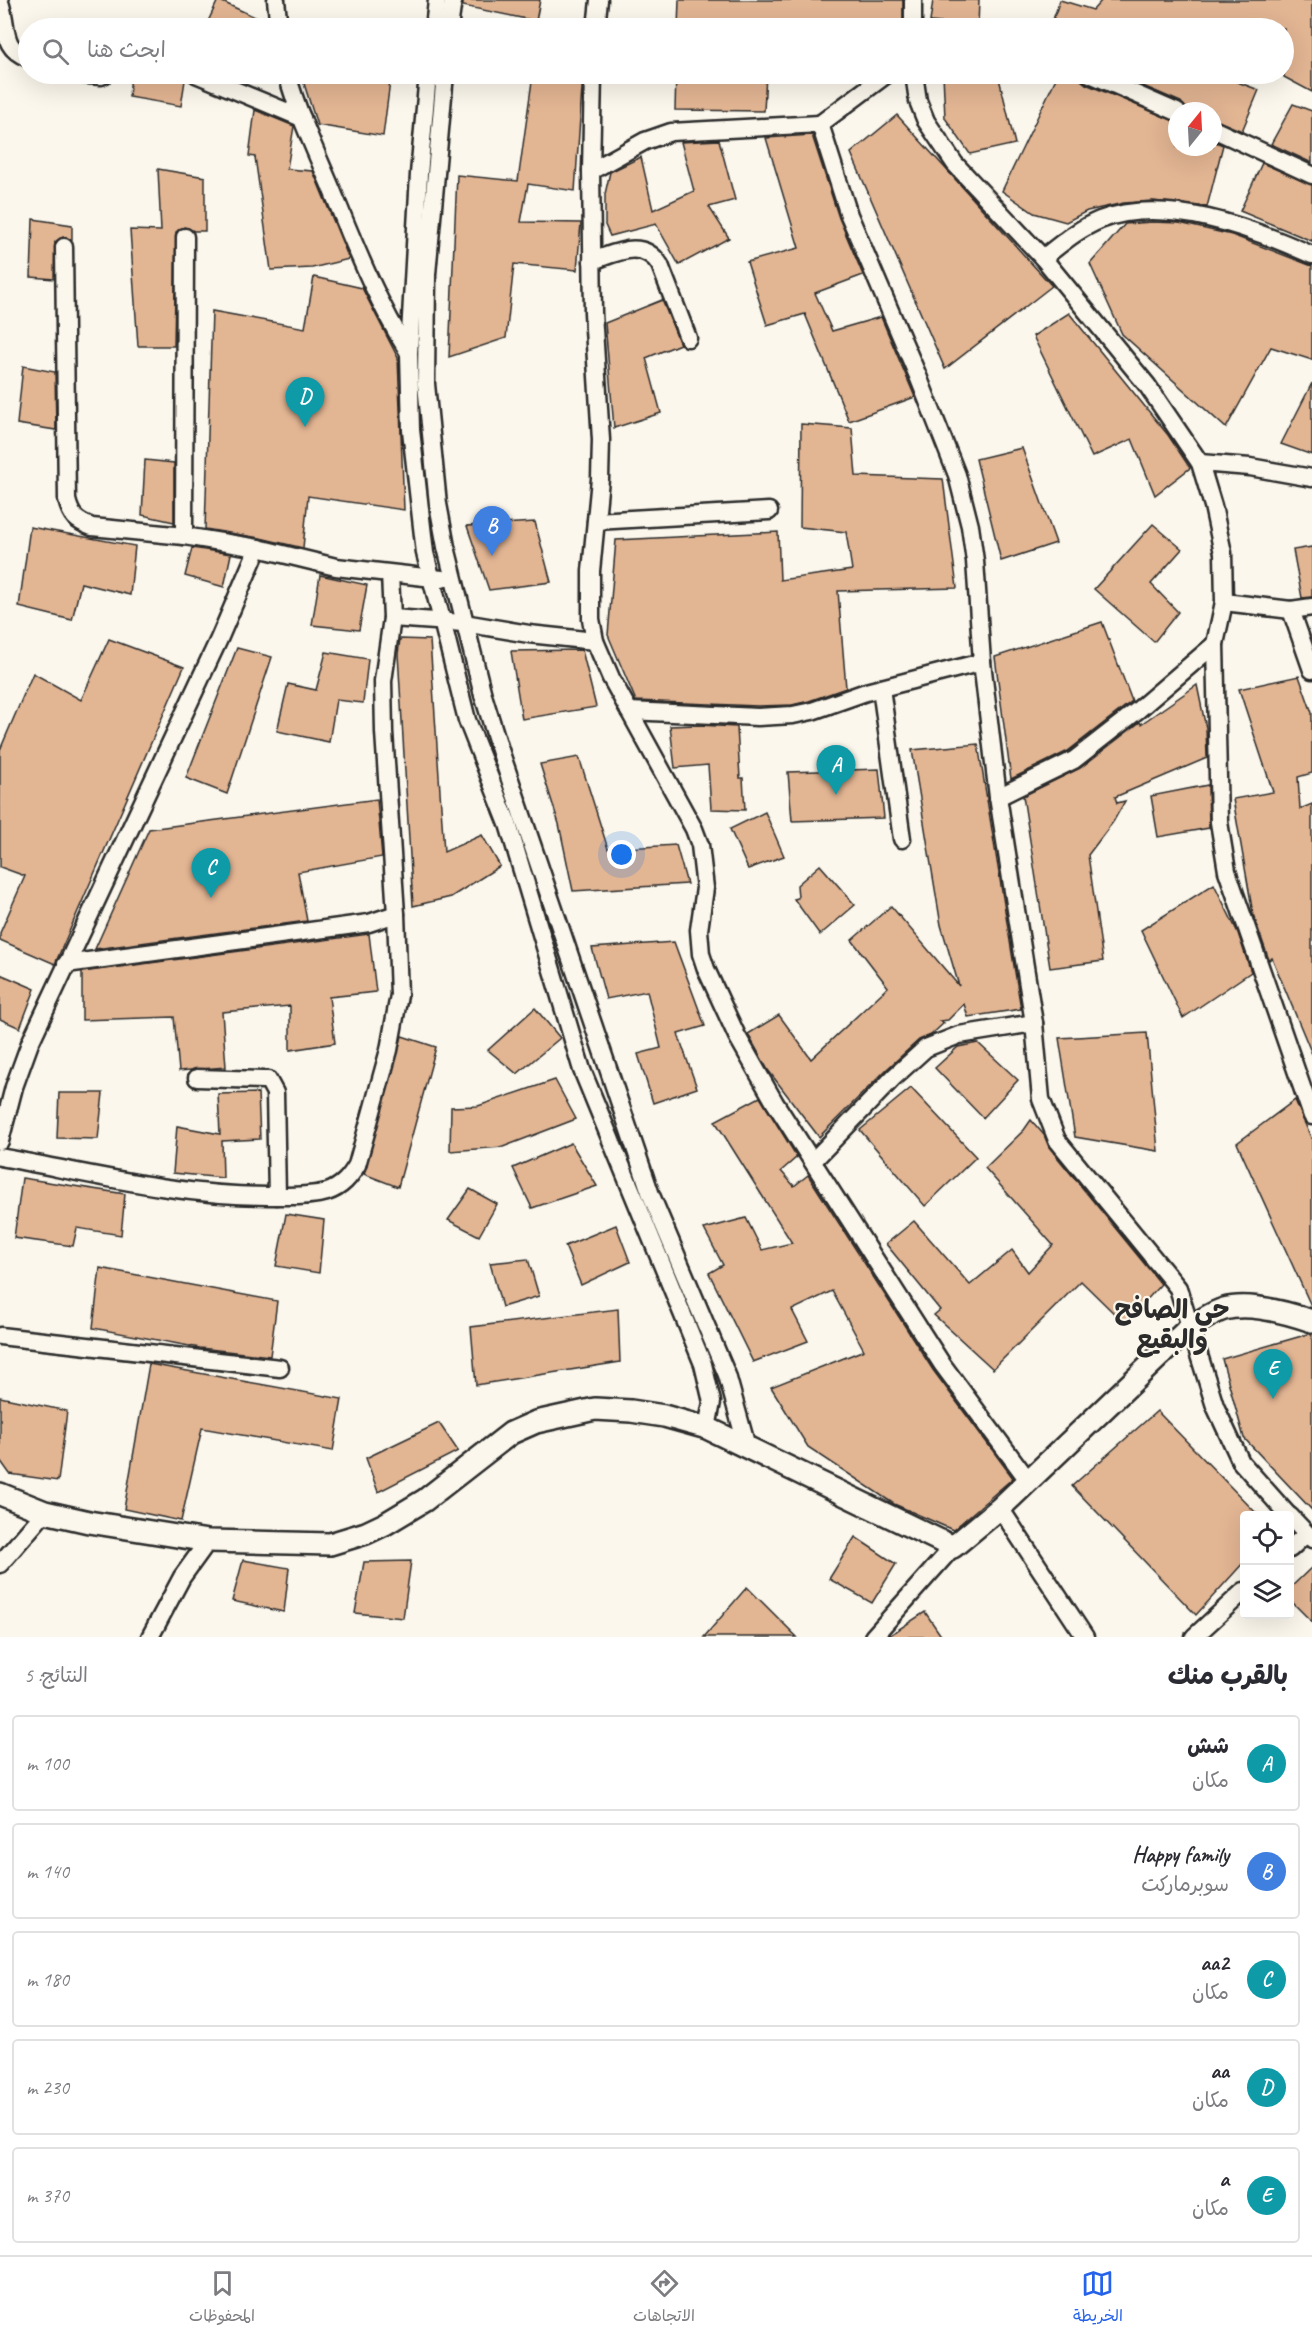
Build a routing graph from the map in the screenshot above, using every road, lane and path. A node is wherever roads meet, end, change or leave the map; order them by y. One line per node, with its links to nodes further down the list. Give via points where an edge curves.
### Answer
1 (276, 0): 7 (street)
2 (437, 0): 8 (street)
3 (453, 0): 9 (street)
4 (599, 0): 10 (street)
5 (914, 0): 11 (street)
6 (0, 2): 12 (street, via 4,39)
7 (278, 18)
8 (435, 18)
9 (450, 18)
10 (597, 18)
11 (913, 18)
12 (18, 52)
13 (220, 84): 22 (street)
14 (290, 84): 22 (street)
15 (427, 84): 33 (street)
16 (444, 84): 35 (street, via 426,315 426,384)
17 (592, 84): 25 (street)
18 (873, 84): 23 (street)
19 (915, 84): 30 (street, via 926,121 955,164)
20 (1113, 84): 21 (street)
21 (1168, 108)
22 (302, 118): 33 (street, via 356,249)
23 (819, 124): 25 (street, via 671,132 645,141); 53 (street, via 849,215 957,475 975,561)
24 (1222, 133): 26 (street)
25 (591, 171): 31 (street)
26 (1312, 174)
27 (185, 237): 40 (street)
28 (64, 247): 40 (street, via 67,500 72,515 77,522 92,527)
29 (1312, 255): 30 (street, via 1231,224 1169,212 1101,220 1066,239)
30 (1043, 258): 36 (street, via 1147,385)
31 (592, 261): 32 (street, via 632,248 653,255); 39 (street, via 601,423)
32 (687, 338)
33 (409, 353): 34 (street)
34 (413, 451): 35 (street); 43 (street, via 425,553)
35 (433, 451): 44 (street, via 438,504)
36 (1200, 463): 37 (street); 45 (street, via 1222,553)
37 (1312, 478)
38 (769, 511): 39 (street)
39 (596, 521): 51 (street, via 590,595)
40 (184, 536): 41 (street)
41 (258, 548): 42 (street, via 336,567); 60 (street)
42 (390, 574): 43 (street); 48 (street)
43 (432, 578): 44 (street); 49 (street)
44 (453, 580): 50 (street)
45 (1224, 602): 47 (street); 52 (street)
46 (1312, 607): 47 (street)
47 (1292, 610): 54 (street)
48 (392, 618): 49 (street); 59 (street, via 383,681)
49 (441, 622): 50 (street); 72 (street, via 467,720 508,824 582,1070 703,1364 712,1402)
50 (464, 623): 51 (street); 73 (street, via 501,753 610,1078 651,1195 727,1375)
51 (595, 641): 56 (street)
52 (1215, 644): 57 (street, via 1074,760); 63 (street, via 1219,822 1227,871)
53 (982, 662): 55 (street); 57 (street)
54 (1312, 670)
55 (881, 688): 56 (street, via 812,711 777,717); 58 (street)
56 (629, 711): 66 (street, via 686,811 700,845 705,888 699,930 706,969 737,1036)
57 (998, 797): 61 (street)
58 (902, 839)
59 (396, 914): 60 (street, via 369,923); 67 (street, via 399,995 389,1050 357,1165 350,1178 328,1191)
60 (66, 963): 64 (street, via 30,1042)
61 (1034, 1023): 66 (street, via 960,1035 926,1048); 69 (street, via 1041,1099 1057,1140 1178,1288)
62 (196, 1078): 67 (street, via 268,1080 272,1085)
63 (1312, 1116)
64 (0, 1141)
65 (0, 1157): 67 (street, via 173,1189 228,1196)
66 (813, 1161): 74 (street, via 942,1364)
67 (277, 1196)
68 (1312, 1321): 69 (street, via 1289,1313 1225,1309)
69 (1191, 1326): 74 (street); 77 (street, via 1215,1406 1240,1462)
70 (0, 1336): 71 (street)
71 (280, 1368)
72 (707, 1428): 73 (street); 81 (street, via 632,1411 595,1409 564,1415 511,1432 425,1500 366,1533 330,1544)
73 (747, 1448): 83 (street)
74 (1028, 1480): 76 (street)
75 (0, 1494): 78 (street)
76 (1000, 1508): 83 (street); 88 (street)
77 (1284, 1511)
78 (45, 1512): 81 (street); 84 (street)
79 (1294, 1521): 80 (street)
80 (1309, 1537): 82 (street)
81 (208, 1541): 86 (street, via 182,1577)
82 (1294, 1546)
83 (953, 1547): 87 (street)
84 (0, 1564)
85 (1240, 1596): 89 (street)
86 (150, 1637)
87 (873, 1637)
88 (1086, 1637)
89 (1194, 1637)

